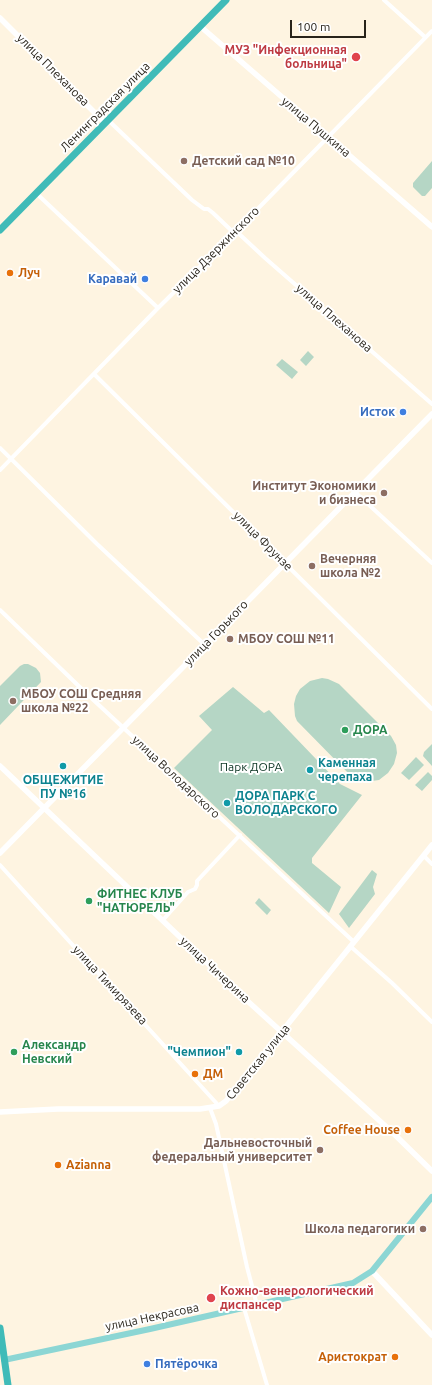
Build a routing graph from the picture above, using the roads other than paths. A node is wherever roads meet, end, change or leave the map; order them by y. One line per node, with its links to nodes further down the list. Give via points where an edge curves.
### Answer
1 (226, 0): 4 (highway, Ленинградская улица)
2 (384, 0): 6 (street)
3 (0, 18): 7 (main road, улица Плеханова)
4 (200, 26): 7 (highway, Ленинградская улица); 8 (main road, улица Пушкина)
5 (432, 30): 6 (street, улица Дзержинского)
6 (425, 38): 8 (street, улица Дзержинского)
7 (107, 121): 9 (highway, Ленинградская улица); 12 (street, улица Плеханова, via 192,200 208,209)
8 (328, 137): 10 (main road, улица Пушкина); 12 (street, улица Дзержинского)
9 (36, 193): 11 (highway, Ленинградская улица); 13 (street)
10 (432, 227)
11 (0, 230)
12 (235, 232): 13 (street, улица Дзержинского); 15 (street, улица Плеханова)
13 (158, 308): 14 (street, улица Дзержинского)
14 (94, 374): 18 (street, улица Дзержинского); 21 (street, улица Фрунзе)
15 (432, 404)
16 (432, 414): 20 (main road, улица Горького)
17 (0, 448): 18 (street)
18 (11, 458): 19 (street, улица Дзержинского); 24 (street, via 97,544)
19 (0, 470)
20 (355, 492): 21 (main road, улица Горького); 22 (street)
21 (285, 562): 24 (main road, улица Горького); 25 (street, улица Фрунзе)
22 (432, 563)
23 (0, 610): 26 (street, улица Володарского)
24 (205, 645): 26 (main road, улица Горького)
25 (432, 709)
26 (123, 728): 28 (main road, улица Горького); 29 (street, улица Володарского)
27 (0, 766): 28 (main road, улица Чичерина)
28 (45, 809): 31 (main road, улица Горького); 35 (main road, улица Чичерина)
29 (240, 835): 35 (street, via 197,881 195,889 188,892); 36 (street, улица Володарского)
30 (432, 845): 32 (main road, Советская улица)
31 (0, 853)
32 (424, 856): 33 (street); 36 (main road, Советская улица)
33 (432, 864)
34 (0, 865): 39 (street, улица Тимирязева)
35 (163, 920): 38 (main road, улица Чичерина)
36 (352, 944): 37 (street, улица Володарского); 38 (main road, Советская улица)
37 (432, 1022)
38 (283, 1032): 39 (main road, Советская улица, via 226,1101); 42 (main road, улица Чичерина)
39 (219, 1106): 40 (main road, Советская улица)
40 (210, 1108): 41 (main road, Советская улица); 45 (street, via 216,1124)
41 (0, 1112)
42 (432, 1171)
43 (432, 1197): 44 (main road, улица Некрасова)
44 (372, 1271): 45 (main road, улица Некрасова, via 353,1283); 48 (main road)
45 (257, 1305): 46 (main road, улица Некрасова)
46 (244, 1308): 49 (main road, улица Некрасова); 51 (street)
47 (0, 1328): 49 (highway)
48 (432, 1335)
49 (4, 1360): 50 (highway)
50 (8, 1385)
51 (267, 1385)

